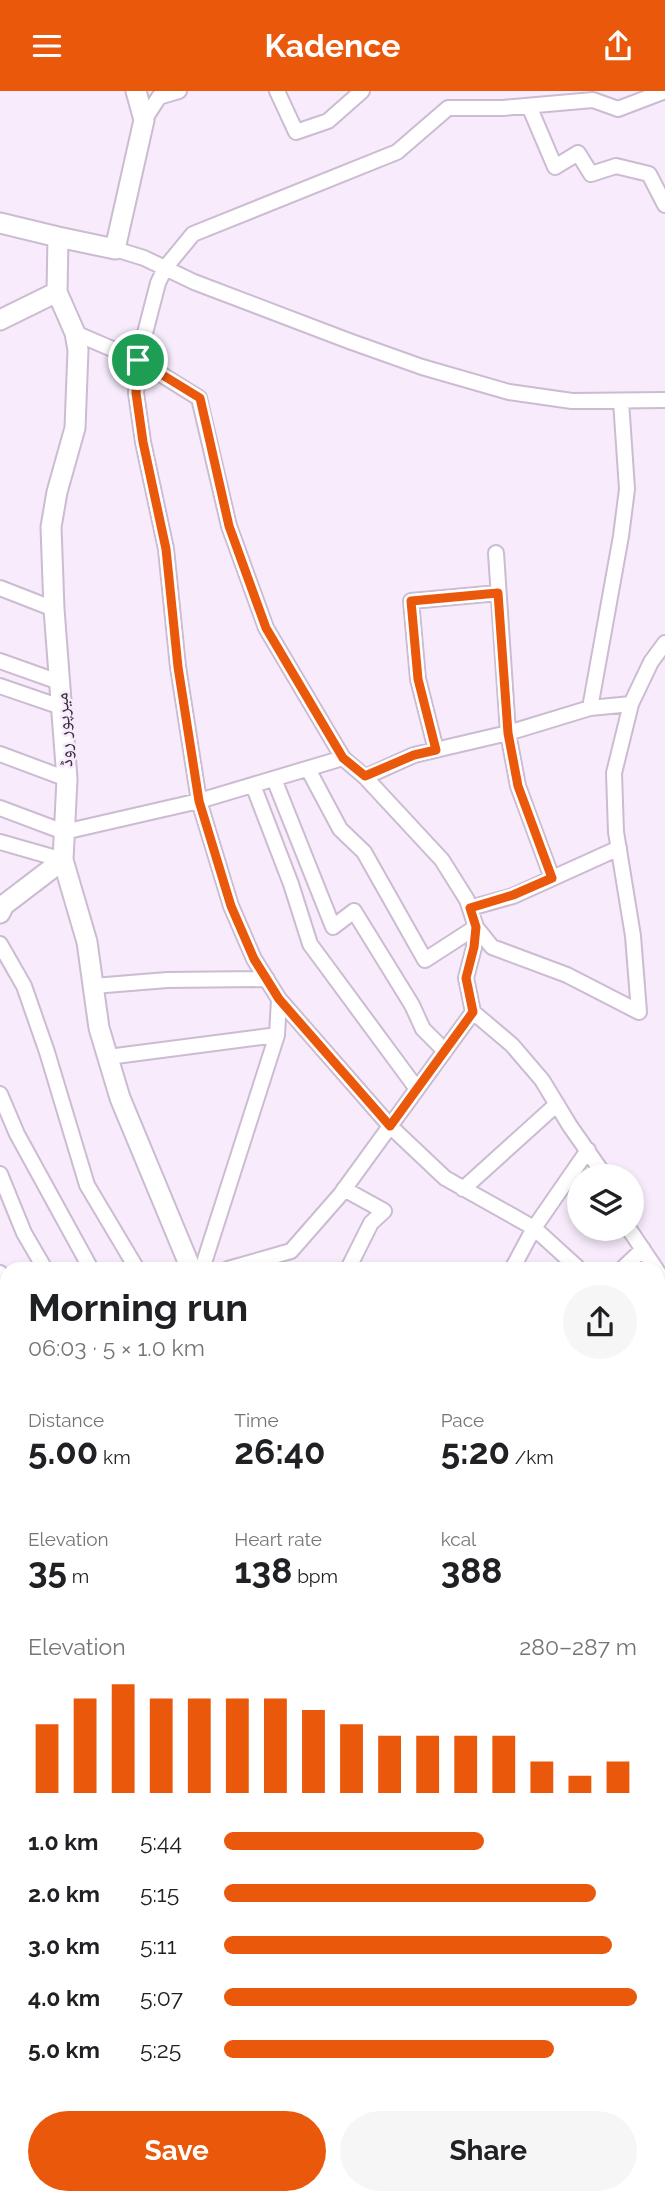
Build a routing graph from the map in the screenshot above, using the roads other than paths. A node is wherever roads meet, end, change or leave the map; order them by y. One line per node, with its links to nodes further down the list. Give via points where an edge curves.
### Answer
1 (136, 91): 7 (street)
2 (179, 91): 7 (street, via 159,97)
3 (277, 91): 4 (street, via 296,132 328,121)
4 (362, 91)
5 (665, 91): 6 (street, via 618,109 593,100)
6 (528, 106): 8 (street, via 555,167 578,153 591,174 616,166 649,174); 12 (street, via 448,108 397,152 192,234)
7 (144, 120): 11 (street)
8 (665, 205)
9 (0, 223): 10 (street)
10 (58, 237): 11 (street); 13 (street, میرپور روڈ)
11 (115, 249): 12 (street)
12 (165, 268): 16 (street); 18 (street, via 434,370 509,392 572,401)
13 (57, 292): 14 (street); 15 (street, میرپور روڈ)
14 (0, 320)
15 (75, 333): 16 (street); 22 (street, میرپور روڈ, via 75,428 51,527)
16 (138, 360): 33 (street, via 200,398 229,526 266,628); 39 (street, via 136,393 166,549)
17 (665, 400): 18 (street)
18 (621, 401): 29 (street, via 627,489)
19 (496, 553): 21 (street)
20 (0, 588): 22 (street)
21 (498, 593): 30 (street); 31 (street, via 411,601 418,679)
22 (54, 609): 25 (street, میرپور روڈ)
23 (665, 643): 27 (street)
24 (0, 661): 25 (street)
25 (59, 682): 28 (street, میرپور روڈ)
26 (0, 687): 28 (street)
27 (631, 704): 29 (street); 43 (street, via 614,773)
28 (61, 707): 36 (street, میرپور روڈ)
29 (590, 708): 30 (street)
30 (508, 733): 31 (street); 45 (street, via 518,786)
31 (436, 750): 35 (street)
32 (0, 754): 36 (street)
33 (343, 758): 34 (street); 35 (street)
34 (308, 769): 37 (street); 48 (street, via 340,829 364,852 425,960)
35 (365, 776): 46 (street, via 442,860)
36 (66, 779): 41 (street, میرپور روڈ)
37 (274, 779): 38 (street); 55 (street, via 333,927 354,911 423,1028)
38 (253, 785): 39 (street); 57 (street, via 310,944)
39 (199, 801): 41 (street); 50 (street, via 231,906)
40 (0, 808): 41 (street)
41 (64, 832): 44 (street, میرپور روڈ)
42 (0, 842): 44 (street)
43 (619, 848): 45 (street); 48 (street, via 639,1012 567,975 492,947)
44 (64, 860): 47 (street, via 4,905); 51 (street, میرپور روڈ, via 87,941)
45 (552, 878): 46 (street)
46 (470, 908): 48 (street)
47 (0, 913)
48 (476, 927): 53 (street, via 466,978)
49 (0, 944): 71 (street, via 24,986 87,1185)
50 (267, 979): 51 (street); 52 (street)
51 (93, 986): 56 (street, میرپور روڈ)
52 (279, 999): 54 (street); 60 (street)
53 (473, 1012): 55 (street); 59 (street, via 512,1045)
54 (276, 1035): 56 (street); 73 (street)
55 (445, 1051): 57 (street)
56 (108, 1058): 72 (street, میرپور روڈ)
57 (417, 1089): 60 (street)
58 (0, 1094): 70 (street)
59 (557, 1104): 61 (street); 65 (street)
60 (390, 1126): 64 (street); 65 (street)
61 (588, 1150): 62 (street); 66 (street)
62 (597, 1164)
63 (0, 1174): 69 (street)
64 (344, 1189): 74 (street, via 291,1251); 75 (street, via 384,1211 371,1223)
65 (463, 1189): 66 (street)
66 (534, 1228): 76 (street); 77 (street)
67 (637, 1241): 68 (street)
68 (643, 1249): 78 (street); 79 (street)
69 (41, 1262)
70 (88, 1262)
71 (133, 1262)
72 (188, 1262)
73 (204, 1262)
74 (252, 1262)
75 (352, 1262)
76 (516, 1262)
77 (571, 1262)
78 (629, 1262)
79 (651, 1262)

